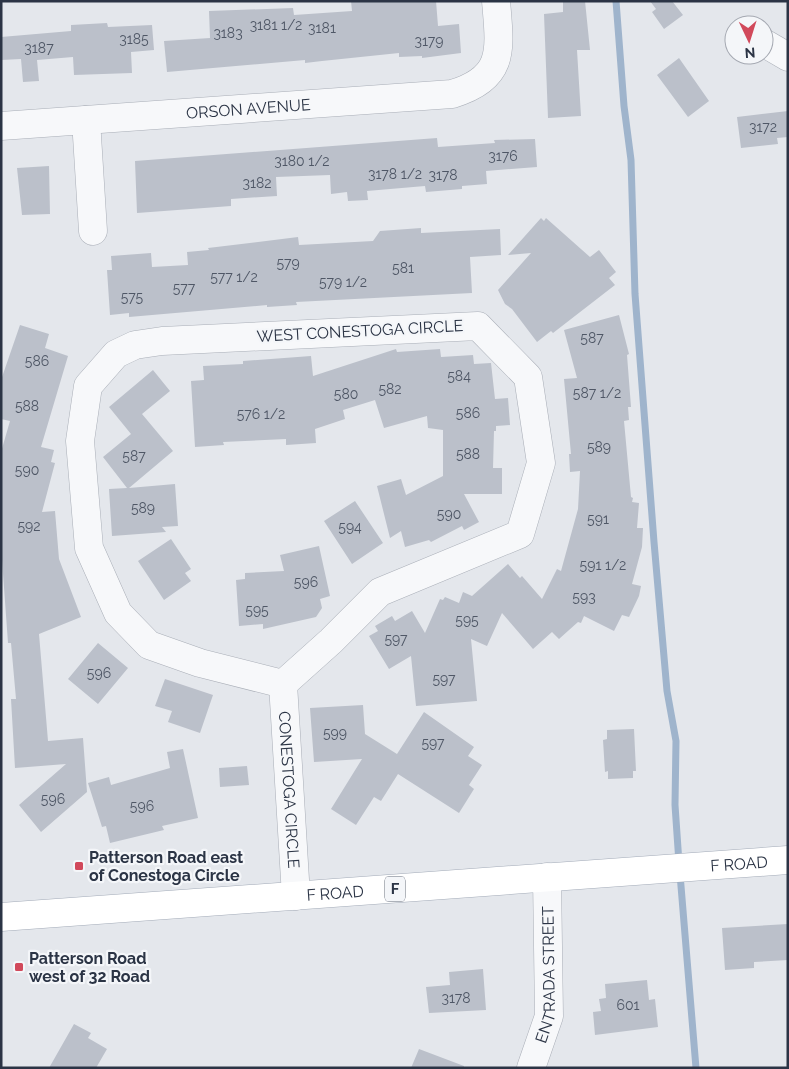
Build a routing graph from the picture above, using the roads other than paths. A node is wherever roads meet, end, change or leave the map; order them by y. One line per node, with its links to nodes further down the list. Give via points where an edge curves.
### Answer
1 (496, 1): 4 (street, ORSON AVENUE, via 498,57 488,75 472,88 452,94)
2 (774, 49): 3 (street)
3 (788, 57)
4 (86, 120): 5 (street, ORSON AVENUE); 6 (street)
5 (1, 126)
6 (93, 231)
7 (283, 684): 7 (street, WEST CONESTOGA CIRCLE, via 380,592 520,534 541,463 528,377 478,326 162,341 135,345 116,354 88,386 80,442 89,548 118,613 150,645 200,663); 10 (street, CONESTOGA CIRCLE)
8 (788, 860): 9 (main road, F ROAD / F)
9 (547, 877): 10 (main road, F ROAD / F); 12 (street, ENTRADA STREET, via 549,1016)
10 (296, 896): 11 (main road, F ROAD / F)
11 (1, 917)
12 (531, 1068)

